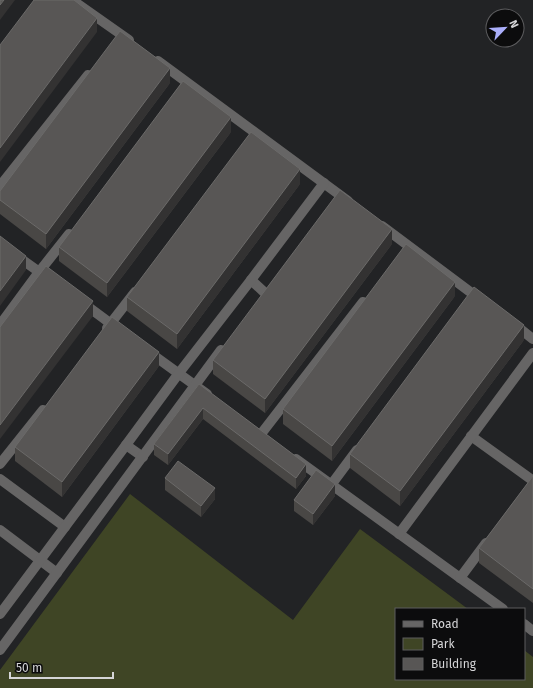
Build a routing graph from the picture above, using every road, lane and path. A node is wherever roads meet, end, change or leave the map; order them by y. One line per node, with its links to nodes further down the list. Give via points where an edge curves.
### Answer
1 (72, 0): 2 (street, via 117,37)
2 (138, 47)
3 (151, 56): 5 (street, via 186,86)
4 (96, 64): 6 (street)
5 (324, 183): 7 (street, via 336,197); 12 (street)
6 (0, 186)
7 (357, 208)
8 (376, 222): 18 (street, via 404,248 472,298)
9 (73, 229): 11 (street)
10 (0, 244): 11 (street)
11 (39, 272): 13 (street); 21 (street)
12 (252, 280): 15 (street); 28 (street)
13 (57, 285)
14 (139, 287): 20 (street)
15 (264, 292)
16 (368, 295): 32 (street)
17 (75, 298): 20 (street)
18 (492, 308)
19 (504, 317): 24 (street)
20 (111, 324): 22 (street); 23 (street)
21 (0, 325)
22 (101, 336)
23 (128, 337)
24 (533, 338)
25 (227, 342): 29 (street)
26 (140, 345): 28 (street)
27 (533, 353): 33 (street)
28 (179, 373): 29 (street); 35 (street)
29 (195, 386): 30 (street); 37 (street)
30 (213, 399)
31 (48, 403): 38 (street)
32 (262, 434)
33 (470, 436): 40 (street); 44 (street)
34 (364, 440): 41 (street)
35 (126, 445): 37 (street); 42 (street)
36 (287, 452): 41 (street)
37 (143, 457): 47 (street)
38 (0, 464)
39 (0, 479): 42 (street)
40 (531, 481)
41 (331, 485): 44 (street)
42 (65, 527): 46 (street)
43 (0, 530): 46 (street)
44 (399, 534): 48 (street)
45 (492, 535): 48 (street)
46 (40, 560): 47 (street); 50 (street)
47 (57, 573): 51 (street)
48 (460, 578): 49 (street)
49 (502, 608)
50 (0, 614)
51 (0, 650)

